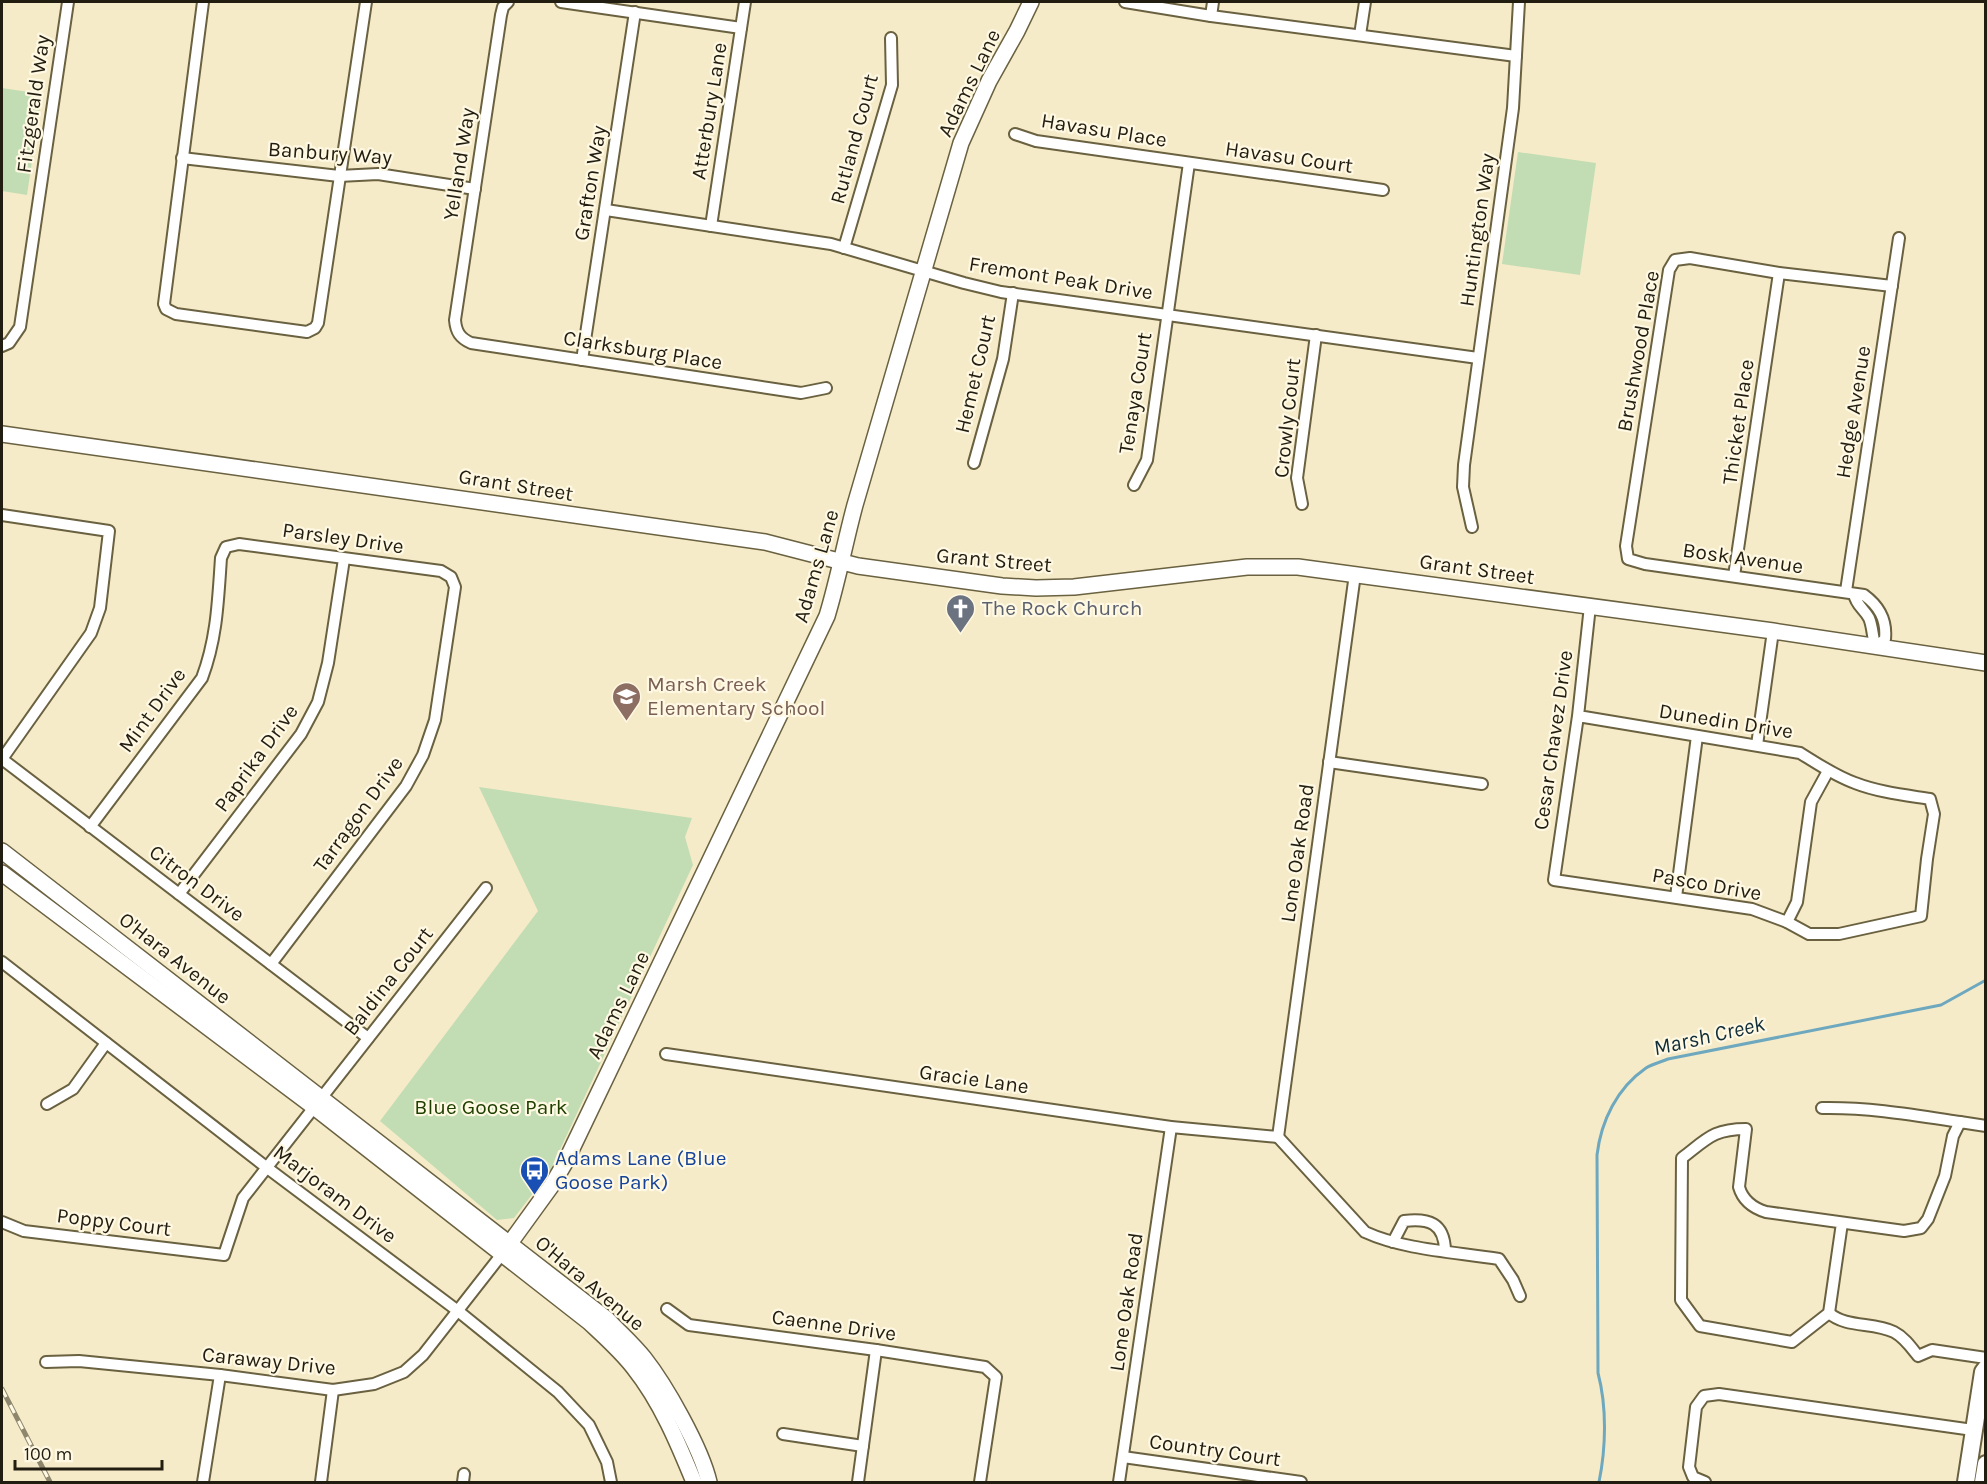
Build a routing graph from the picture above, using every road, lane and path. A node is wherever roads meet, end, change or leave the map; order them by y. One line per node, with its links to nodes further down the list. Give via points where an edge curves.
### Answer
1 (68, 2): 35 (street, Fitzgerald Way, via 20,327 9,343)
2 (203, 2): 19 (street)
3 (366, 2): 21 (street)
4 (508, 2): 22 (street, Yelland Way, via 501,15)
5 (561, 2): 12 (street)
6 (745, 2): 14 (street, Atterbury Lane)
7 (1031, 2): 28 (street, Adams Lane, via 970,120)
8 (1125, 2): 13 (street)
9 (1213, 2): 13 (street)
10 (1365, 2): 15 (street)
11 (1519, 2): 17 (street, Huntington Way)
12 (635, 12): 14 (street); 24 (street, Grafton Way)
13 (1211, 15): 15 (street)
14 (741, 28): 25 (street, Atterbury Lane)
15 (1360, 35): 17 (street)
16 (891, 38): 27 (street, Rutland Court, via 892,85)
17 (1516, 56): 36 (street, Huntington Way, via 1513,108)
18 (1015, 134): 20 (street, Havasu Place, via 1036,141)
19 (182, 158): 21 (street, Banbury Way); 21 (street, via 166,309 177,314 307,332 318,323)
20 (1189, 163): 23 (street, Havasu Court); 32 (street, Tenaya Court)
21 (339, 176): 22 (street, Banbury Way, via 378,174)
22 (475, 189): 33 (street, Yelland Way, via 455,320)
23 (1383, 190)
24 (606, 210): 25 (street, Fremont Peak Drive); 37 (street, Grafton Way)
25 (711, 226): 27 (street, Fremont Peak Drive)
26 (1899, 238): 30 (street, Hedge Avenue)
27 (844, 248): 28 (street, Fremont Peak Drive)
28 (924, 272): 31 (street, Fremont Peak Drive); 48 (street, Adams Lane)
29 (1779, 273): 30 (street, Brushwood Place); 47 (street, Brushwood Place, via 1690,258 1675,260 1669,270 1626,546); 51 (street, Thicket Place)
30 (1892, 286): 52 (street, Hedge Avenue)
31 (1013, 293): 32 (street, Fremont Peak Drive); 40 (street, Hemet Court, via 1003,358)
32 (1167, 315): 34 (street, Fremont Peak Drive); 41 (street, Tenaya Court, via 1147,460)
33 (458, 334): 37 (street, Clarksburg Place, via 471,343)
34 (1316, 335): 36 (street, Fremont Peak Drive); 42 (street, Crowly Court, via 1297,478)
35 (2, 346)
36 (1478, 358): 44 (street, Huntington Way, via 1463,487)
37 (582, 360): 38 (street, Clarksburg Place, via 801,393)
38 (826, 388)
39 (2, 434): 48 (street, Grant Street, via 765,542)
40 (974, 463)
41 (1134, 485)
42 (1302, 504)
43 (2, 515): 60 (street, via 108,531 100,608 91,633)
44 (1472, 526)
45 (239, 544): 46 (street, Parsley Drive); 64 (street, Mint Drive, via 226,548 221,558 216,632 202,678)
46 (344, 559): 49 (street, Parsley Drive); 69 (street, Paprika Drive, via 318,702 301,734)
47 (1628, 559): 51 (street, Bosk Avenue)
48 (840, 562): 50 (street, Grant Street, via 1036,588 1247,567 1298,567); 89 (street, Adams Lane, via 827,616 816,641 566,1161)
49 (441, 571): 74 (street, Tarragon Drive, via 451,577 455,587 435,720 423,755 406,786)
50 (1355, 574): 53 (street, Grant Street); 61 (street, Lone Oak Road)
51 (1734, 576): 52 (street, Bosk Avenue)
52 (1850, 592): 55 (street, via 1869,618)
53 (1590, 606): 54 (street, Grant Street); 57 (street, Cesar Chavez Drive)
54 (1773, 631): 55 (street, Grant Street); 59 (street)
55 (1876, 647): 56 (street, Grant Street)
56 (1986, 663)
57 (1578, 716): 58 (street, Dunedin Drive); 67 (street, Cesar Chavez Drive)
58 (1697, 736): 59 (street, Dunedin Drive); 70 (street)
59 (1757, 745): 62 (street, Dunedin Drive, via 1800,753)
60 (2, 759): 64 (street, Citron Drive)
61 (1329, 762): 63 (street); 84 (street, Lone Oak Road)
62 (1828, 771): 71 (street, Dunedin Drive, via 1856,784 1930,799 1934,813); 72 (street, via 1811,802 1797,902)
63 (1482, 784)
64 (90, 826): 69 (street, Citron Drive)
65 (2, 852): 78 (street, O'Hara Avenue)
66 (2, 873): 78 (street, O'Hara Avenue)
67 (1554, 880): 70 (street, Pasco Drive)
68 (486, 888): 75 (street, Baldina Court)
69 (179, 894): 74 (street, Citron Drive)
70 (1676, 897): 72 (street, Pasco Drive, via 1752,909)
71 (1921, 916): 72 (street, Pasco Drive, via 1839,934 1809,934)
72 (1787, 922)
73 (2, 962): 76 (street, Marjoram Drive)
74 (271, 964): 75 (street, Citron Drive)
75 (368, 1038): 78 (street, Baldina Court)
76 (106, 1043): 79 (street, via 73,1089); 85 (street, Marjoram Drive)
77 (666, 1054): 83 (street, Gracie Lane)
78 (318, 1103): 85 (street, Baldina Court); 89 (street, O'Hara Avenue)
79 (47, 1104)
80 (1822, 1108): 81 (street)
81 (1960, 1122): 82 (street); 87 (street, via 1945,1176 1921,1228 1898,1231)
82 (1986, 1126)
83 (1171, 1127): 84 (street, Gracie Lane); 105 (street, Lone Oak Road)
84 (1278, 1137): 88 (street, via 1365,1232)
85 (266, 1167): 91 (street, Baldina Court, via 243,1198); 94 (street, Marjoram Drive)
86 (2, 1222): 91 (street, Poppy Court, via 24,1231)
87 (1842, 1223): 95 (street); 95 (street, via 1754,1208 1739,1187 1746,1129 1715,1132 1682,1158 1681,1300 1700,1326 1792,1342)
88 (1393, 1242): 90 (street); 90 (street, via 1404,1221 1432,1221 1445,1237)
89 (506, 1249): 94 (street, Caraway Drive); 110 (street, O'Hara Avenue, via 617,1348 635,1369 674,1433); 111 (street, O'Hara Avenue, via 608,1320 644,1358 670,1397)
90 (1445, 1251): 92 (street, via 1499,1259)
91 (224, 1255)
92 (1520, 1296)
93 (667, 1309): 96 (street, Caenne Drive, via 689,1325)
94 (458, 1311): 101 (street, Caraway Drive, via 404,1372 374,1384); 109 (street, Marjoram Drive, via 558,1392 589,1425 607,1462)
95 (1829, 1313): 97 (street, via 1837,1320 1895,1332 1918,1356 1932,1350)
96 (876, 1350): 104 (street); 113 (street, Caenne Drive, via 985,1367 996,1377)
97 (1986, 1358)
98 (46, 1362): 100 (street, Caraway Drive, via 79,1361)
99 (1986, 1368): 102 (main road)
100 (220, 1375): 101 (street, Caraway Drive); 107 (street)
101 (333, 1390): 108 (street)
102 (1973, 1430): 116 (street, via 1719,1394 1704,1396 1696,1407 1689,1467 1693,1477); 117 (main road)
103 (783, 1434): 104 (street)
104 (863, 1446): 112 (street)
105 (1123, 1457): 114 (street, Lone Oak Road); 115 (street, Country Court)
106 (1986, 1464): 118 (main road)
107 (203, 1482)
108 (321, 1482)
109 (611, 1482)
110 (694, 1482)
111 (709, 1482)
112 (858, 1482)
113 (980, 1482)
114 (1119, 1482)
115 (1301, 1482)
116 (1705, 1482)
117 (1966, 1482)
118 (1983, 1482)

